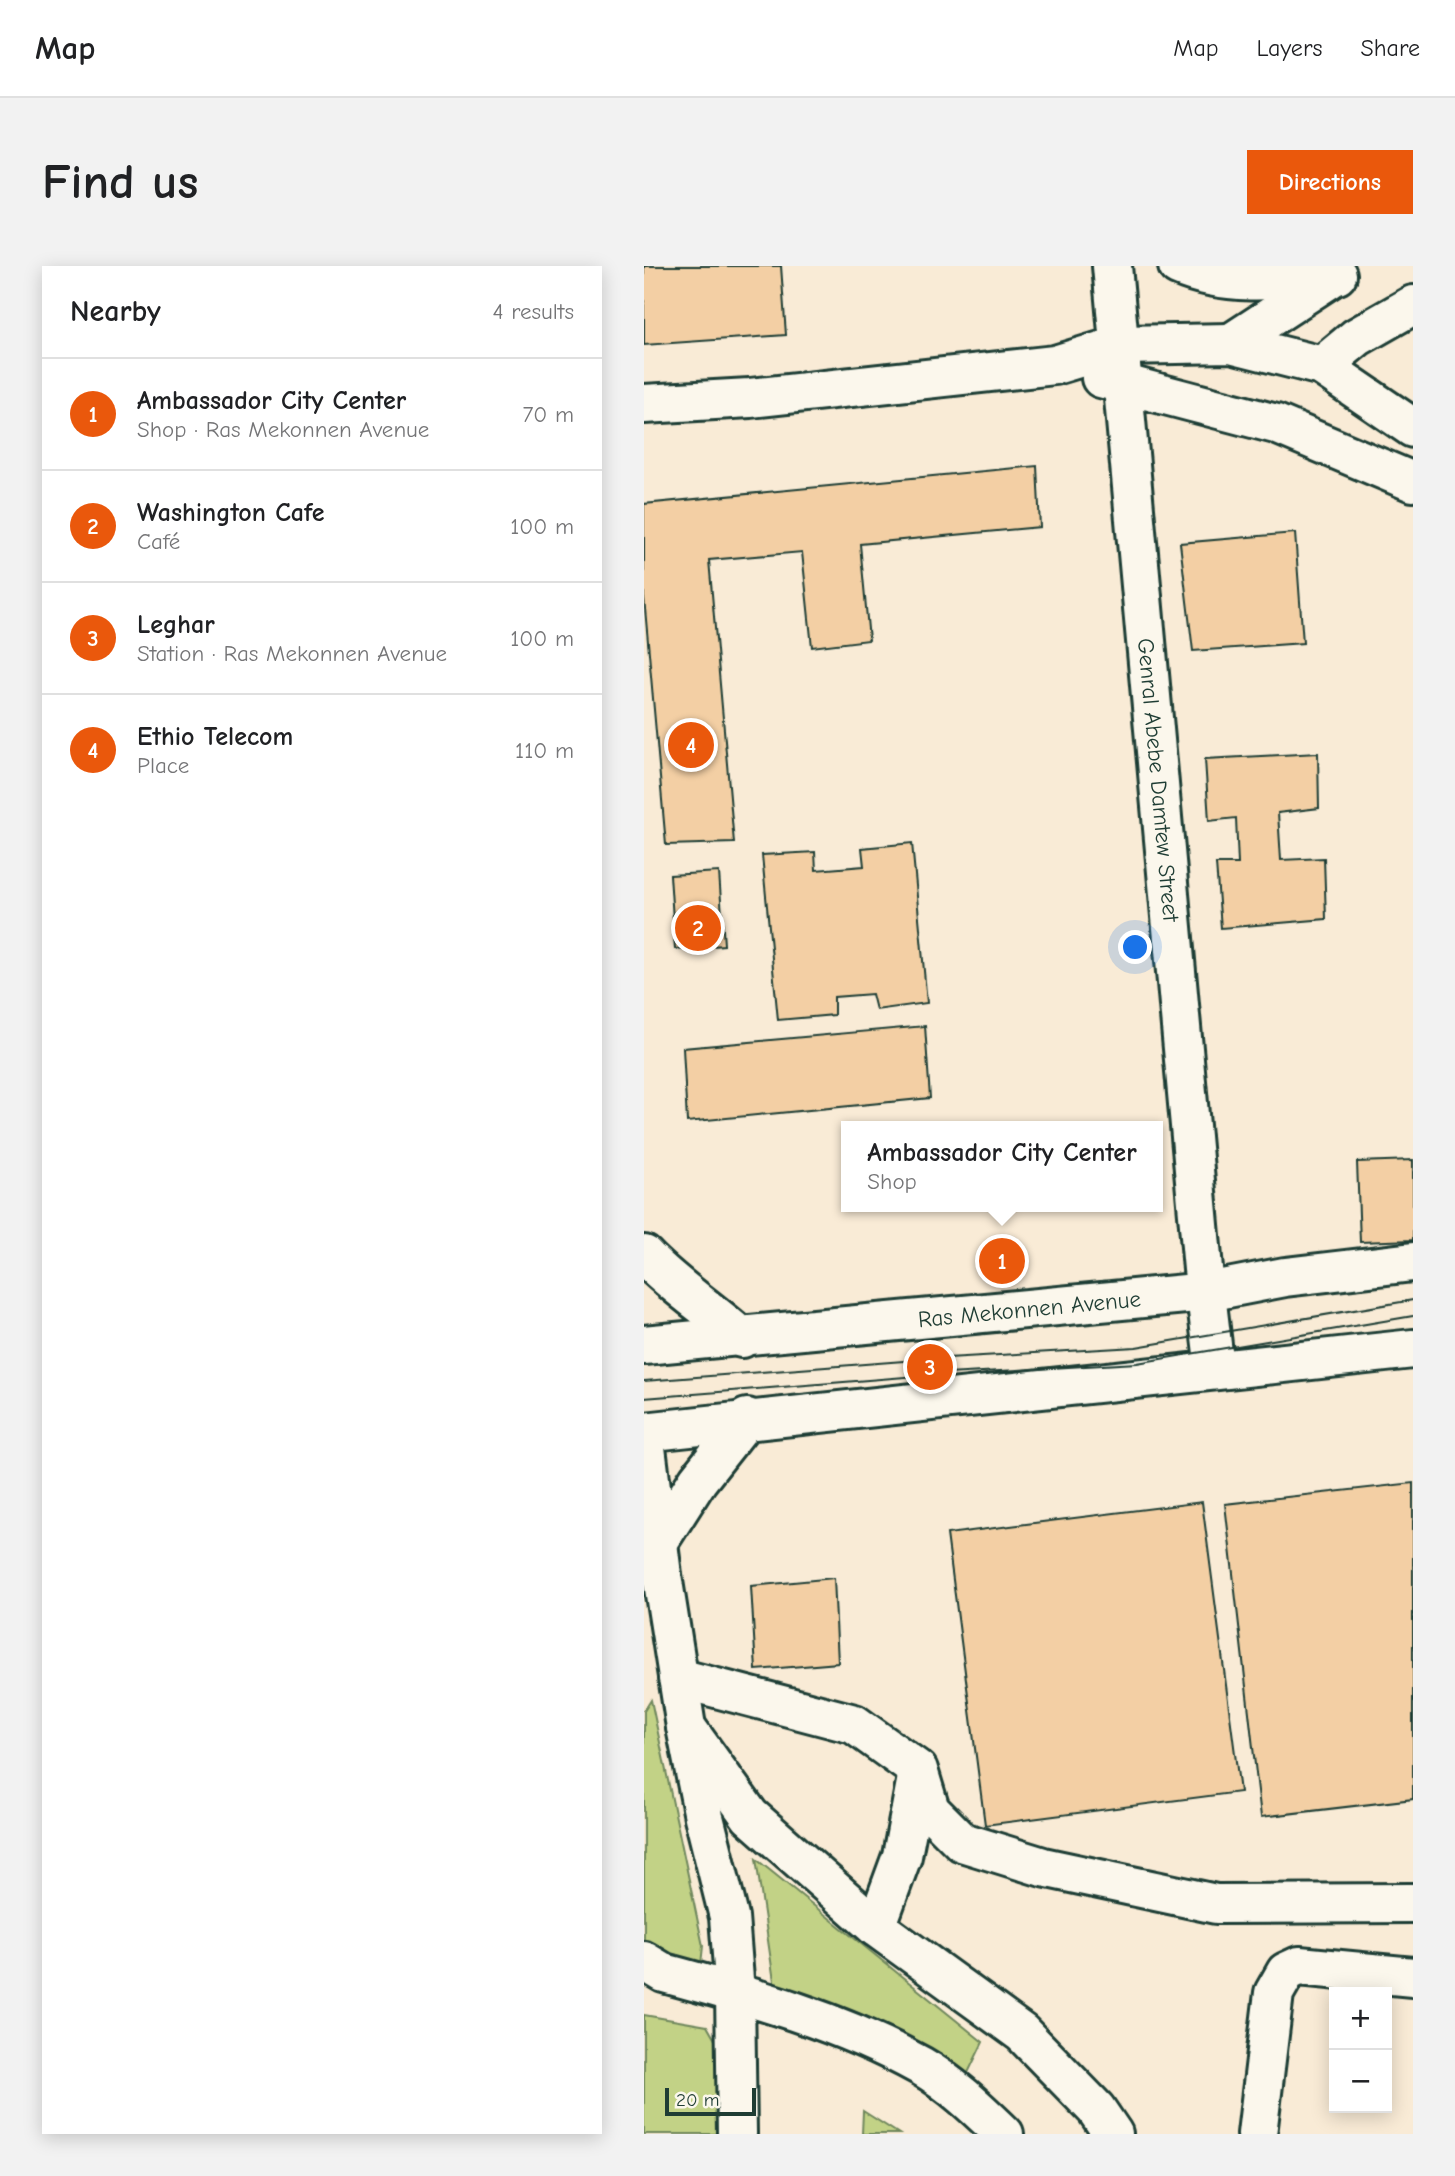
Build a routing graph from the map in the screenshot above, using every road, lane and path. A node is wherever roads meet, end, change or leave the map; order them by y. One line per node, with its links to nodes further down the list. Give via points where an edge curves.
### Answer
1 (1112, 266): 6 (main road, Genral Abebe Damtew Street)
2 (1178, 266): 3 (main road, via 1241,280 1279,281)
3 (1347, 270): 5 (main road)
4 (1413, 305): 8 (main road, via 1357,337)
5 (1231, 343): 6 (main road); 8 (main road)
6 (1121, 345): 7 (main road); 9 (main road, Genral Abebe Damtew Street)
7 (1055, 365): 9 (main road); 10 (main road, via 750,398)
8 (1322, 366): 11 (main road)
9 (1124, 385): 12 (main road, via 1276,424); 15 (main road, Genral Abebe Damtew Street)
10 (644, 404)
11 (1413, 428)
12 (1413, 482)
13 (644, 1255): 16 (main road)
14 (1413, 1262): 15 (main road, Ras Mekonnen Avenue, via 1285,1277)
15 (1207, 1292): 16 (main road, Ras Mekonnen Avenue); 19 (main road, Genral Abebe Damtew Street)
16 (742, 1338): 17 (main road, Ras Mekonnen Avenue)
17 (644, 1345)
18 (1413, 1349): 19 (main road)
19 (1216, 1370): 20 (main road)
20 (747, 1418): 21 (main road); 22 (main road, via 698,1480)
21 (644, 1432): 22 (main road)
22 (659, 1541): 23 (main road)
23 (678, 1678): 24 (main road); 25 (main road, via 854,1724)
24 (686, 1727): 27 (main road, via 750,1816); 30 (main road, via 729,1917)
25 (918, 1770): 26 (main road, via 930,1810 962,1842 1043,1867 1216,1904); 27 (main road, via 902,1856)
26 (1413, 1903)
27 (876, 1927): 33 (main road, via 1022,2033 1096,2109)
28 (644, 1961): 30 (main road, via 664,1973)
29 (1413, 1977): 34 (main road, via 1300,1966 1286,1972 1274,1993)
30 (734, 1992): 31 (main road); 32 (main road, via 828,2021 923,2067)
31 (737, 2134)
32 (1004, 2134)
33 (1112, 2134)
34 (1257, 2134)

